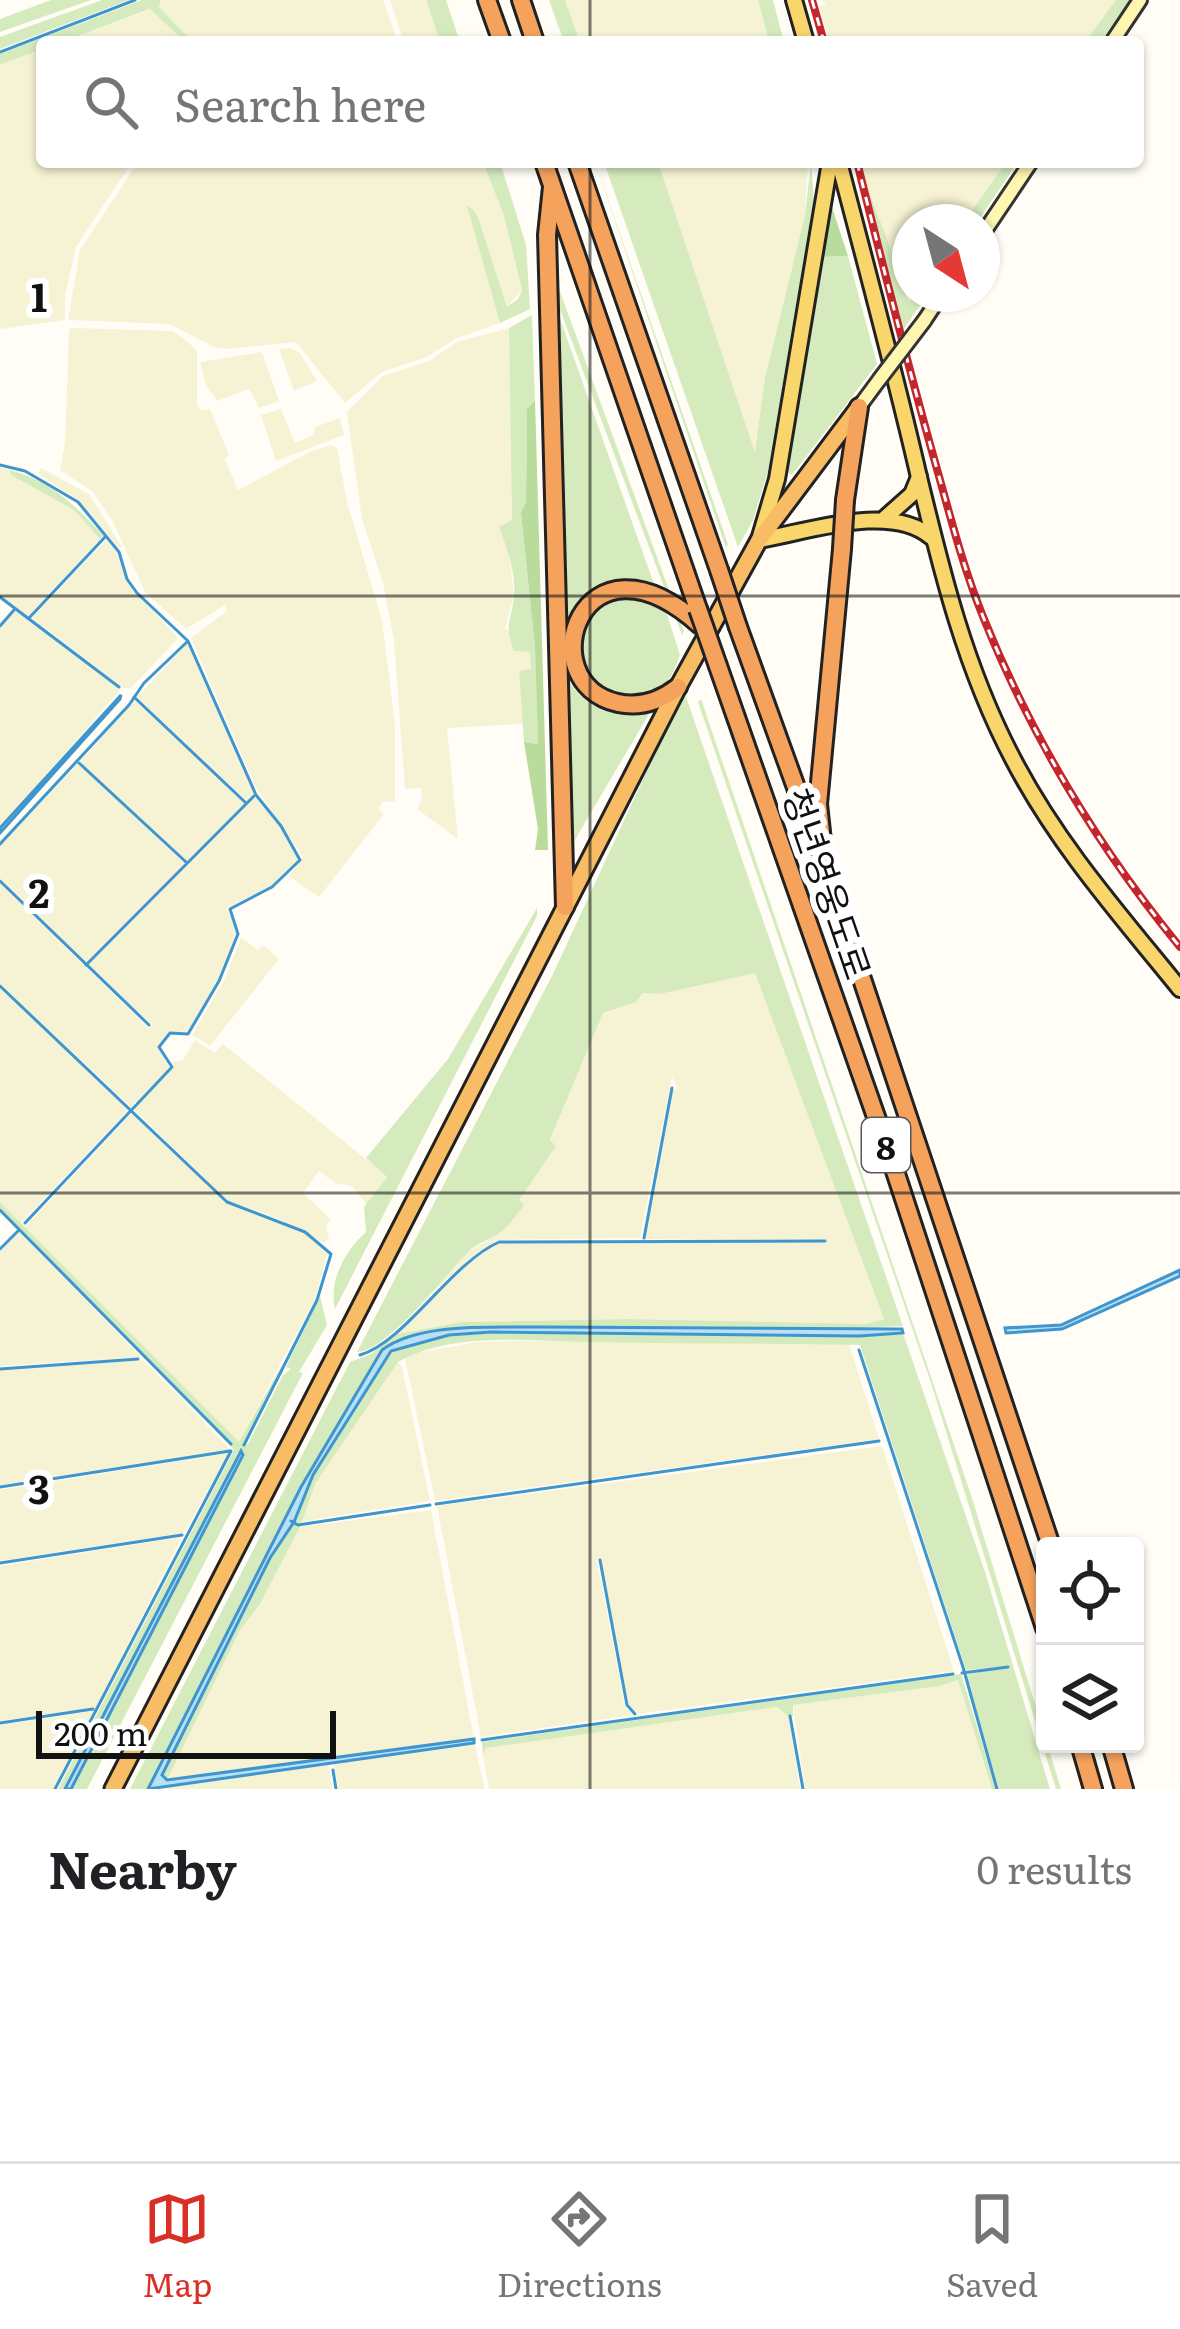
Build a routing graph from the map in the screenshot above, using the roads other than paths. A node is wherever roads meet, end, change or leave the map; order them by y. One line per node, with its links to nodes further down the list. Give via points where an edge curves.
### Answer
1 (487, 0): 5 (highway)
2 (520, 0): 6 (highway)
3 (794, 0): 7 (main road)
4 (1140, 0): 8 (main road)
5 (500, 36)
6 (533, 36)
7 (804, 36)
8 (1116, 36)
9 (546, 168): 14 (highway, 청년영웅도로 / 8)
10 (579, 168): 24 (highway, 청년영웅도로 / 8, bridge)
11 (829, 168): 21 (main road, via 777,478)
12 (841, 168): 18 (main road)
13 (1027, 168): 15 (main road)
14 (552, 187): 22 (highway, 청년영웅도로 / 8); 25 (highway)
15 (1000, 208)
16 (930, 312): 17 (main road, bridge)
17 (859, 407): 21 (highway); 24 (highway, bridge, via 818,804)
18 (919, 477): 19 (main road); 20 (main road)
19 (885, 518): 20 (main road); 21 (main road)
20 (931, 537): 26 (main road, via 969,662 1013,760 1066,845)
21 (759, 540): 23 (highway)
22 (699, 619): 23 (highway, via 666,597 617,589 590,605 572,634 579,673 607,700 650,703); 28 (highway, 청년영웅도로 / 8, bridge)
23 (678, 687): 25 (highway)
24 (824, 866): 27 (highway, 청년영웅도로 / 8)
25 (565, 907): 31 (highway)
26 (1180, 988)
27 (1048, 1537)
28 (1036, 1600)
29 (1083, 1753): 32 (highway)
30 (1114, 1753): 33 (highway)
31 (113, 1789)
32 (1093, 1789)
33 (1124, 1789)

